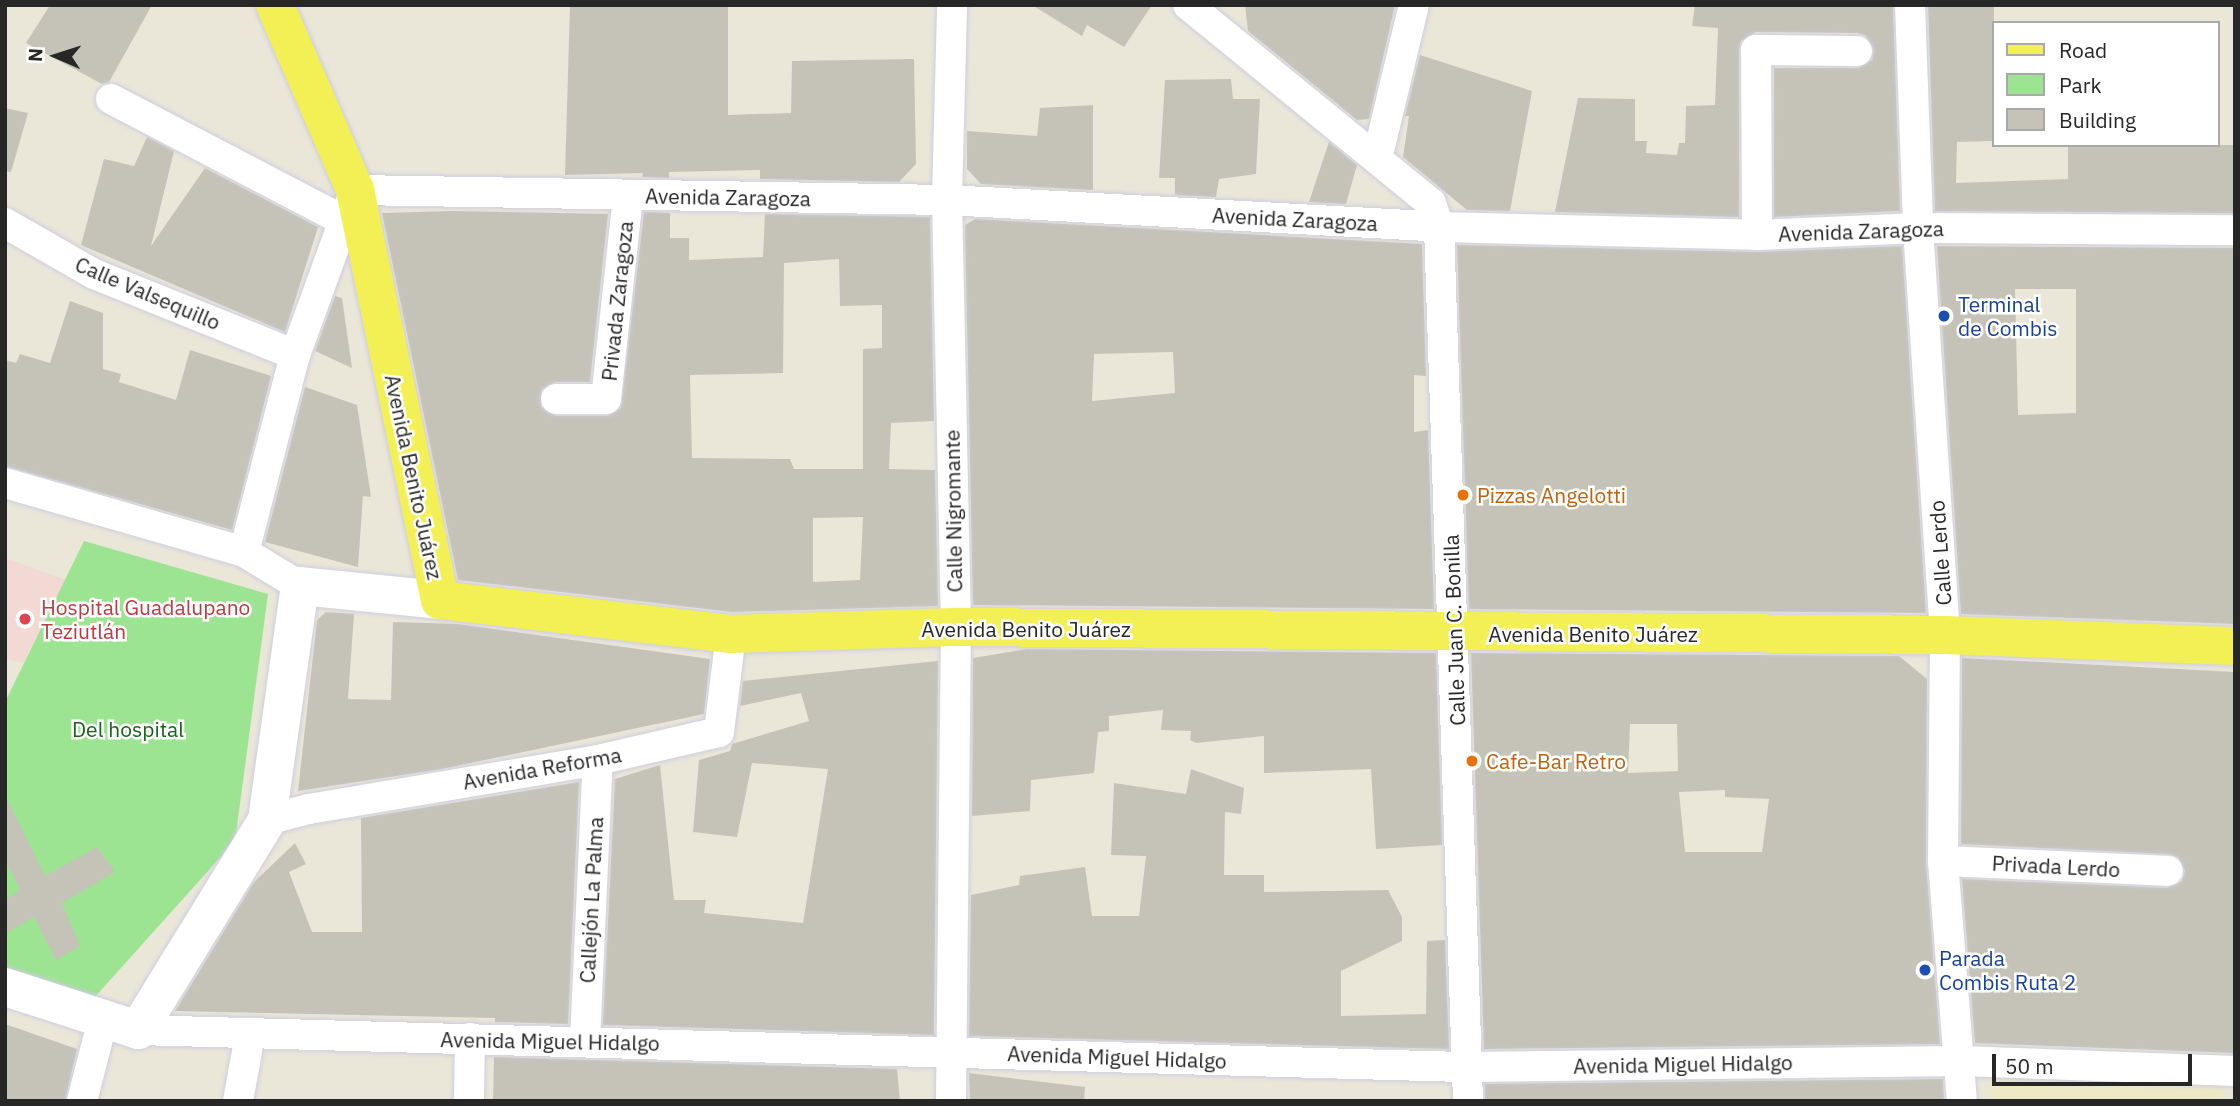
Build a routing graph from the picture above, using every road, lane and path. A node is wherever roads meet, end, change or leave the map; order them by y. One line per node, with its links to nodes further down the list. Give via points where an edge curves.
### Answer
1 (952, 5): 12 (street, Calle Nigromante)
2 (1188, 5): 7 (street)
3 (1228, 5): 7 (street)
4 (1414, 5): 10 (street)
5 (1910, 5): 16 (street, Calle Lerdo)
6 (272, 11): 13 (main road, Avenida Benito Juárez)
7 (1231, 36): 10 (street)
8 (1857, 51): 18 (street, via 1756,50)
9 (111, 99): 13 (street)
10 (1377, 159): 14 (street)
11 (628, 196): 12 (street, Avenida Zaragoza); 13 (street, Avenida Zaragoza); 20 (street, Privada Zaragoza, via 606,399)
12 (947, 200): 14 (street, Avenida Zaragoza); 25 (street, Calle Nigromante)
13 (354, 214): 19 (street); 24 (main road, Avenida Benito Juárez)
14 (1435, 215): 18 (street, Avenida Zaragoza); 27 (street, Calle Juan C. Bonilla)
15 (5, 223): 19 (street, Calle Valsequillo, via 94,274)
16 (1918, 228): 17 (street, Avenida Zaragoza); 18 (street, Avenida Zaragoza); 28 (street, Calle Lerdo)
17 (2235, 230)
18 (1757, 235)
19 (295, 355): 22 (street)
20 (556, 399)
21 (5, 483): 22 (street)
22 (244, 552): 23 (street)
23 (300, 586): 24 (main road); 31 (main road)
24 (440, 600): 26 (main road, Avenida Benito Juárez)
25 (956, 627): 26 (main road, Avenida Benito Juárez); 27 (main road, Avenida Benito Juárez); 40 (street, Calle Nigromante)
26 (731, 634): 30 (street, Avenida Reforma, via 719,732)
27 (1455, 634): 28 (main road, Avenida Benito Juárez); 42 (street, Calle Juan C. Bonilla)
28 (1945, 635): 29 (main road, Avenida Benito Juárez); 32 (street, Calle Lerdo)
29 (2235, 646)
30 (598, 760): 31 (street, Avenida Reforma, via 309,809); 39 (street, Callejón La Palma)
31 (260, 834): 36 (main road)
32 (1943, 861): 33 (street, Privada Lerdo); 41 (street, Calle Lerdo)
33 (2168, 871)
34 (5, 988): 35 (main road, Avenida Miguel Hidalgo)
35 (103, 1019): 36 (main road, Avenida Miguel Hidalgo); 44 (street)
36 (138, 1030): 37 (street, Avenida Miguel Hidalgo)
37 (258, 1035): 38 (street, Avenida Miguel Hidalgo); 45 (street); 46 (street)
38 (470, 1038): 39 (street, Avenida Miguel Hidalgo); 47 (street)
39 (585, 1041): 40 (street, Avenida Miguel Hidalgo)
40 (949, 1052): 42 (street, Avenida Miguel Hidalgo); 48 (street, Calle Nigromante)
41 (1962, 1061): 42 (street, Avenida Miguel Hidalgo); 43 (street, Avenida Miguel Hidalgo); 50 (street, Calle Lerdo)
42 (1466, 1067): 49 (street, Calle Juan C. Bonilla)
43 (2235, 1071)
44 (82, 1101)
45 (238, 1101)
46 (253, 1101)
47 (469, 1101)
48 (951, 1101)
49 (1468, 1101)
50 (1962, 1101)

